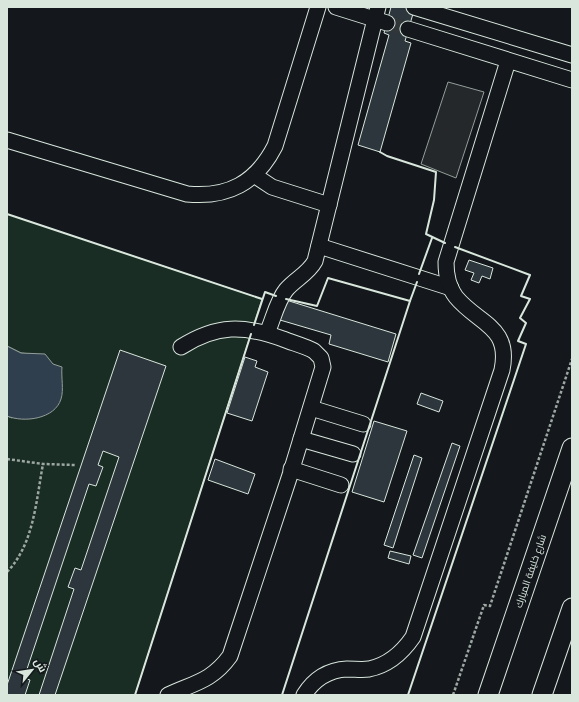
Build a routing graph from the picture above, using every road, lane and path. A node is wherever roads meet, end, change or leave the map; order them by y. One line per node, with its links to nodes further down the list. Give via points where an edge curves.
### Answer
1 (318, 7): 12 (lane, via 275,146 263,166)
2 (336, 7): 4 (lane)
3 (414, 7): 5 (lane)
4 (380, 16): 13 (lane)
5 (448, 18): 7 (lane); 8 (lane)
6 (408, 29): 7 (lane)
7 (442, 40): 9 (lane)
8 (572, 56): 10 (lane)
9 (508, 61): 10 (lane); 15 (lane, via 447,254 446,271)
10 (569, 79)
11 (7, 140): 12 (lane, via 187,194 223,192)
12 (254, 175): 13 (lane, via 272,187)
13 (329, 205): 14 (lane)
14 (319, 246): 15 (lane); 16 (lane, via 312,266 284,292)
15 (451, 288): 33 (lane, via 463,304 485,320 496,332 503,346 504,362 417,628 408,645 390,661 368,669 330,672 314,681)
16 (267, 333): 17 (lane, via 252,329 224,329 202,336); 19 (lane, via 310,349 320,358 322,371)
17 (181, 348)
18 (572, 359): 34 (path, via 490,606 484,605)
19 (311, 408): 20 (lane); 21 (lane)
20 (363, 424)
21 (301, 439): 23 (lane); 27 (lane)
22 (572, 448): 35 (main road, شارع خليفة المبارك)
23 (353, 454)
24 (7, 459): 25 (path)
25 (43, 464): 26 (path); 29 (path, via 26,542)
26 (75, 465)
27 (292, 469): 28 (lane); 32 (lane, via 230,656 217,672 208,678)
28 (341, 485)
29 (7, 572)
30 (572, 608): 31 (main road)
31 (569, 624): 36 (main road)
32 (168, 695)
33 (304, 695)
34 (453, 695)
35 (488, 695)
36 (542, 695)

